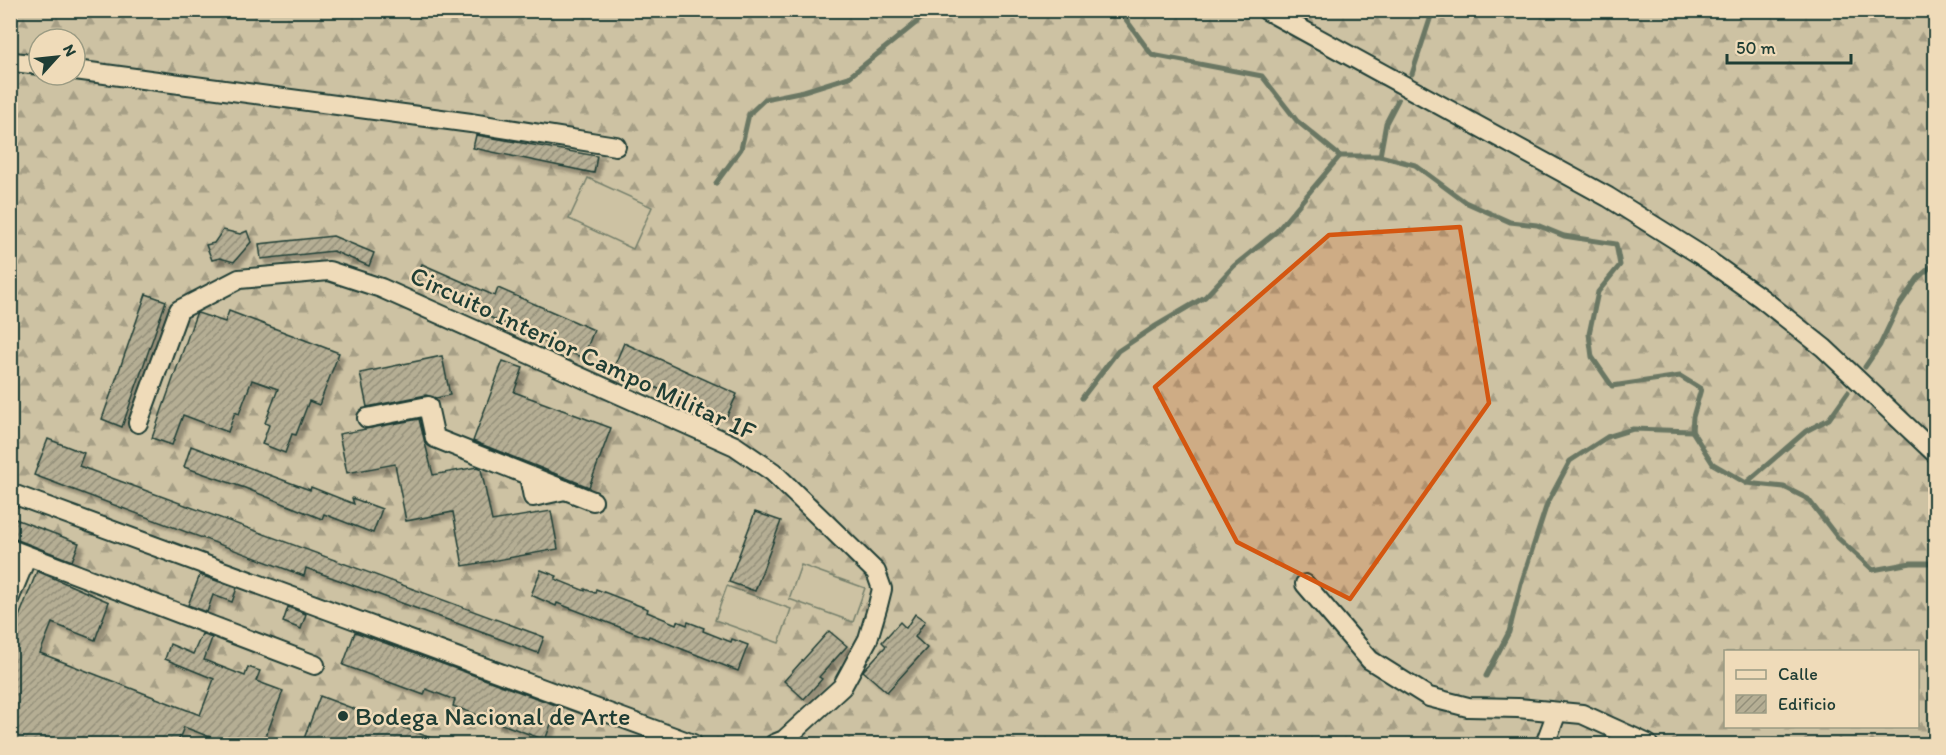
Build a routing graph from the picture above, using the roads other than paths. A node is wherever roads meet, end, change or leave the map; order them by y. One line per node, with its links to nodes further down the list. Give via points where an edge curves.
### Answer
1 (1266, 10): 8 (street, via 1608,197 1699,254 1824,348)
2 (10, 64): 3 (street)
3 (27, 64)
4 (87, 72): 5 (street)
5 (616, 146)
6 (367, 418): 10 (street, via 428,406 435,438)
7 (138, 423): 17 (street, Circuito Interior Campo Militar 1F, via 179,310 239,279 329,271 381,288 735,446 773,472 876,572 882,589 867,639 842,687 784,740)
8 (1935, 454)
9 (10, 493): 16 (street)
10 (593, 501)
11 (19, 552): 13 (street); 14 (street)
12 (1305, 584): 15 (street, via 1370,660 1429,697 1468,707)
13 (10, 597)
14 (315, 665)
15 (1557, 712): 18 (street); 19 (street, via 1582,714)
16 (693, 744)
17 (774, 744)
18 (1545, 744)
19 (1648, 744)

